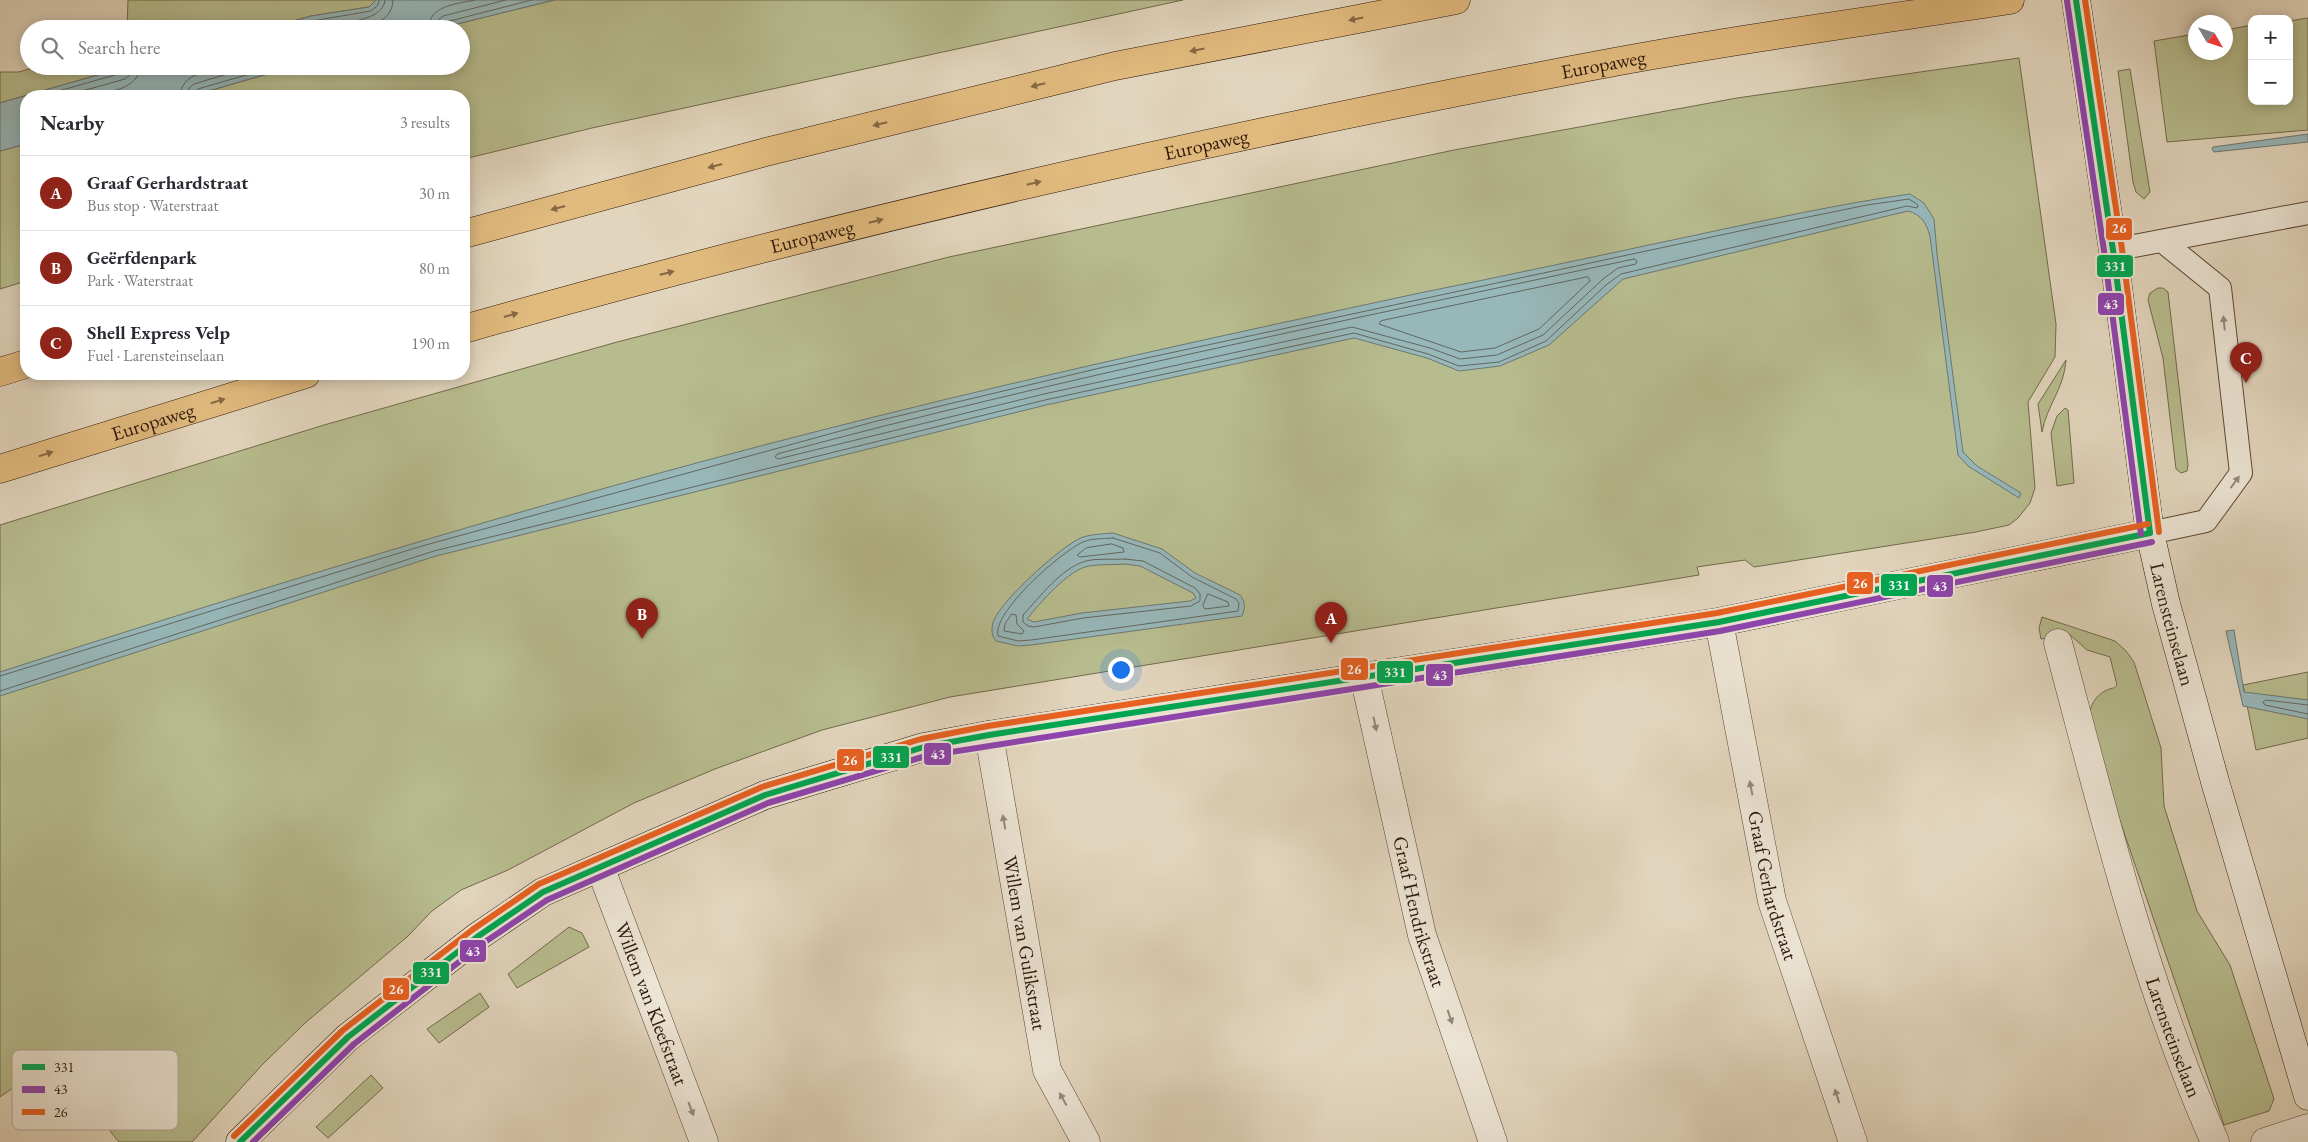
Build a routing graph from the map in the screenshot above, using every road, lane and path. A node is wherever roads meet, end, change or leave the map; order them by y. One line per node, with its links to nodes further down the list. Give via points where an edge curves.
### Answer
1 (1456, 0): 5 (highway, one-way to 5, via 1115,66 762,153)
2 (2010, 0): 8 (highway, Europaweg, one-way to 2, via 764,248 1249,134 1612,62)
3 (2076, 0): 7 (street, Larensteinselaan)
4 (2308, 213): 6 (lane)
5 (470, 232)
6 (2162, 240): 7 (lane); 13 (lane, one-way to 6, via 2206,521 2241,473 2220,288)
7 (2113, 250): 13 (street, Larensteinselaan)
8 (470, 327)
9 (20, 366): 10 (highway)
10 (0, 372)
11 (287, 380): 12 (highway, Europaweg, one-way to 11)
12 (0, 469)
13 (2150, 533): 14 (street); 19 (street, Larensteinselaan, via 2166,604 2214,776)
14 (1720, 622): 16 (street); 25 (street, Graaf Gerhardstraat, one-way to 14, via 1772,902)
15 (2058, 643): 26 (street, Larensteinselaan, via 2124,888 2187,1080)
16 (1364, 676): 17 (street); 24 (street, Graaf Hendrikstraat, one-way to 24, via 1422,935)
17 (989, 735): 18 (street, via 924,747 765,795); 23 (street, Willem van Gulikstraat, one-way to 17, via 1047,1070)
18 (600, 866): 21 (street, via 543,892 477,937 348,1037); 22 (street, Willem van Kleefstraat, one-way to 22)
19 (2308, 1096)
20 (2308, 1128): 27 (street)
21 (240, 1142)
22 (704, 1142)
23 (1086, 1142)
24 (1493, 1142)
25 (1852, 1142)
26 (2215, 1142)
27 (2265, 1142)

